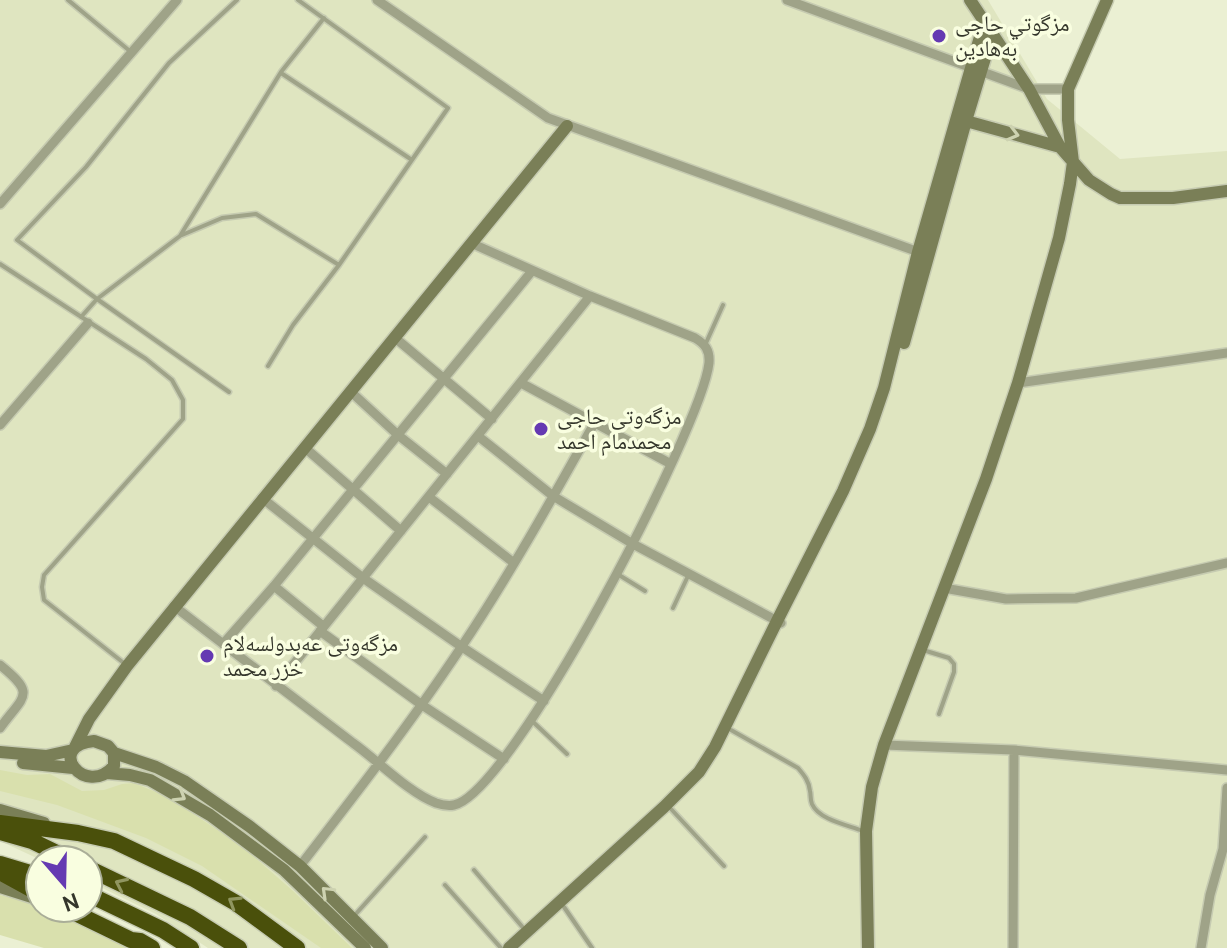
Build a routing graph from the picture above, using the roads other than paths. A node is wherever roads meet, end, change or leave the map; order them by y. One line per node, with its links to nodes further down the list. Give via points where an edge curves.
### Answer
1 (68, 0): 12 (lane)
2 (177, 0): 12 (street)
3 (237, 0): 31 (lane, via 169,63 86,167 17,240)
4 (298, 0): 9 (lane)
5 (377, 0): 18 (street)
6 (787, 0): 13 (street)
7 (970, 0): 10 (street)
8 (1107, 0): 16 (street)
9 (324, 18): 14 (lane); 20 (lane, via 448,108)
10 (984, 23): 11 (street); 13 (street)
11 (992, 35): 13 (street); 15 (street)
12 (131, 52): 23 (street)
13 (976, 70): 15 (street); 17 (street); 26 (street)
14 (281, 72): 20 (lane); 24 (lane)
15 (1029, 89): 16 (street); 19 (street)
16 (1068, 89): 21 (street)
17 (966, 121): 19 (street, one-way to 19); 26 (street)
18 (567, 126): 25 (street); 26 (street)
19 (1060, 147): 21 (street)
20 (412, 160): 28 (lane)
21 (1073, 162): 22 (street, via 1089,180 1120,198); 40 (street, via 1059,238)
22 (1227, 191)
23 (0, 204)
24 (180, 236): 28 (lane, via 222,218 256,214); 31 (lane)
25 (471, 243): 29 (street); 34 (street)
26 (923, 254): 68 (street, via 866,451)
27 (0, 264): 33 (lane)
28 (339, 265): 37 (lane)
29 (532, 271): 30 (street); 38 (street)
30 (590, 296): 35 (street); 39 (street)
31 (97, 299): 33 (lane); 42 (lane)
32 (723, 305): 35 (lane)
33 (84, 320): 45 (street); 74 (lane, via 172,380 183,400 183,419 44,575 44,600)
34 (394, 337): 38 (street); 41 (street)
35 (705, 346): 49 (street, via 705,379)
36 (1227, 353): 40 (street)
37 (268, 366)
38 (443, 379): 43 (street); 46 (street)
39 (521, 383): 43 (street); 44 (street)
40 (1018, 383): 64 (street)
41 (350, 391): 46 (street); 48 (street)
42 (229, 392)
43 (492, 419): 47 (street)
44 (595, 422): 49 (street); 52 (street)
45 (0, 425)
46 (398, 435): 50 (street); 51 (street)
47 (478, 436): 50 (street); 52 (street)
48 (304, 447): 51 (street); 54 (street)
49 (671, 464): 57 (street)
50 (447, 474): 53 (street)
51 (353, 489): 55 (street); 56 (street)
52 (553, 496): 57 (street); 58 (street)
53 (429, 497): 55 (street); 58 (street)
54 (262, 498): 56 (street); 66 (street)
55 (401, 531): 62 (street)
56 (312, 539): 62 (street); 63 (street)
57 (633, 544): 60 (street); 61 (street)
58 (514, 563): 71 (street)
59 (1227, 563): 64 (street, via 1076,598 1006,599)
60 (617, 574): 65 (lane); 76 (street)
61 (689, 574): 67 (lane); 68 (street)
62 (363, 578): 69 (street); 71 (street)
63 (274, 586): 69 (street); 70 (street)
64 (944, 588): 72 (street)
65 (645, 591)
66 (174, 606): 70 (street); 74 (street)
67 (673, 608)
68 (779, 622): 81 (street)
69 (322, 629): 75 (street); 77 (street)
70 (223, 644): 75 (street)
71 (462, 647): 76 (street); 77 (street)
72 (921, 650): 79 (lane, via 954,664); 84 (street)
73 (0, 665): 82 (street, via 25,693)
74 (127, 666): 78 (street)
75 (276, 686): 92 (street)
76 (544, 701): 80 (street)
77 (422, 705): 90 (street); 92 (street)
78 (97, 708): 83 (street, via 94,726); 85 (street)
79 (939, 714)
80 (531, 720): 89 (lane); 90 (street)
81 (731, 724): 97 (street); 100 (lane, via 798,768 822,815)
82 (0, 728)
83 (102, 743): 85 (street); 88 (street)
84 (884, 745): 86 (street); 100 (street)
85 (73, 749): 87 (street, via 46,756); 93 (street)
86 (1014, 750): 94 (street); 132 (street)
87 (0, 752)
88 (114, 753): 95 (street, via 114,766); 106 (street, via 184,781)
89 (567, 754)
90 (504, 759): 92 (street, via 471,796 449,806 432,801)
91 (0, 760): 93 (street)
92 (377, 763): 106 (street)
93 (73, 768): 95 (street, via 89,776)
94 (1227, 770)
95 (107, 773): 125 (street, one-way to 125, via 150,780 210,815 284,870)
96 (1227, 788): 133 (street, via 1223,849)
97 (668, 809): 107 (lane); 117 (street); 120 (street)
98 (0, 810): 102 (street)
99 (0, 823): 102 (highway)
100 (866, 831): 131 (street)
101 (0, 832): 104 (highway)
102 (78, 833): 124 (highway, one-way to 102, via 194,879 114,841)
103 (425, 837): 118 (lane)
104 (38, 844)
105 (0, 864): 109 (highway)
106 (300, 866): 118 (street, one-way to 106)
107 (724, 866)
108 (474, 870): 120 (lane)
109 (24, 871)
110 (0, 872): 114 (highway)
111 (104, 876): 123 (highway, one-way to 111, via 190,917)
112 (445, 885): 127 (lane)
113 (0, 887): 115 (street)
114 (24, 887)
115 (24, 893)
116 (104, 902): 122 (highway)
117 (564, 907): 129 (street); 130 (lane)
118 (352, 918): 126 (street)
119 (97, 924): 121 (highway)
120 (526, 932): 128 (street)
121 (143, 946)
122 (191, 948)
123 (239, 948)
124 (297, 948)
125 (365, 948)
126 (382, 948)
127 (501, 948)
128 (509, 948)
129 (519, 948)
130 (592, 948)
131 (868, 948)
132 (1013, 948)
133 (1201, 948)

